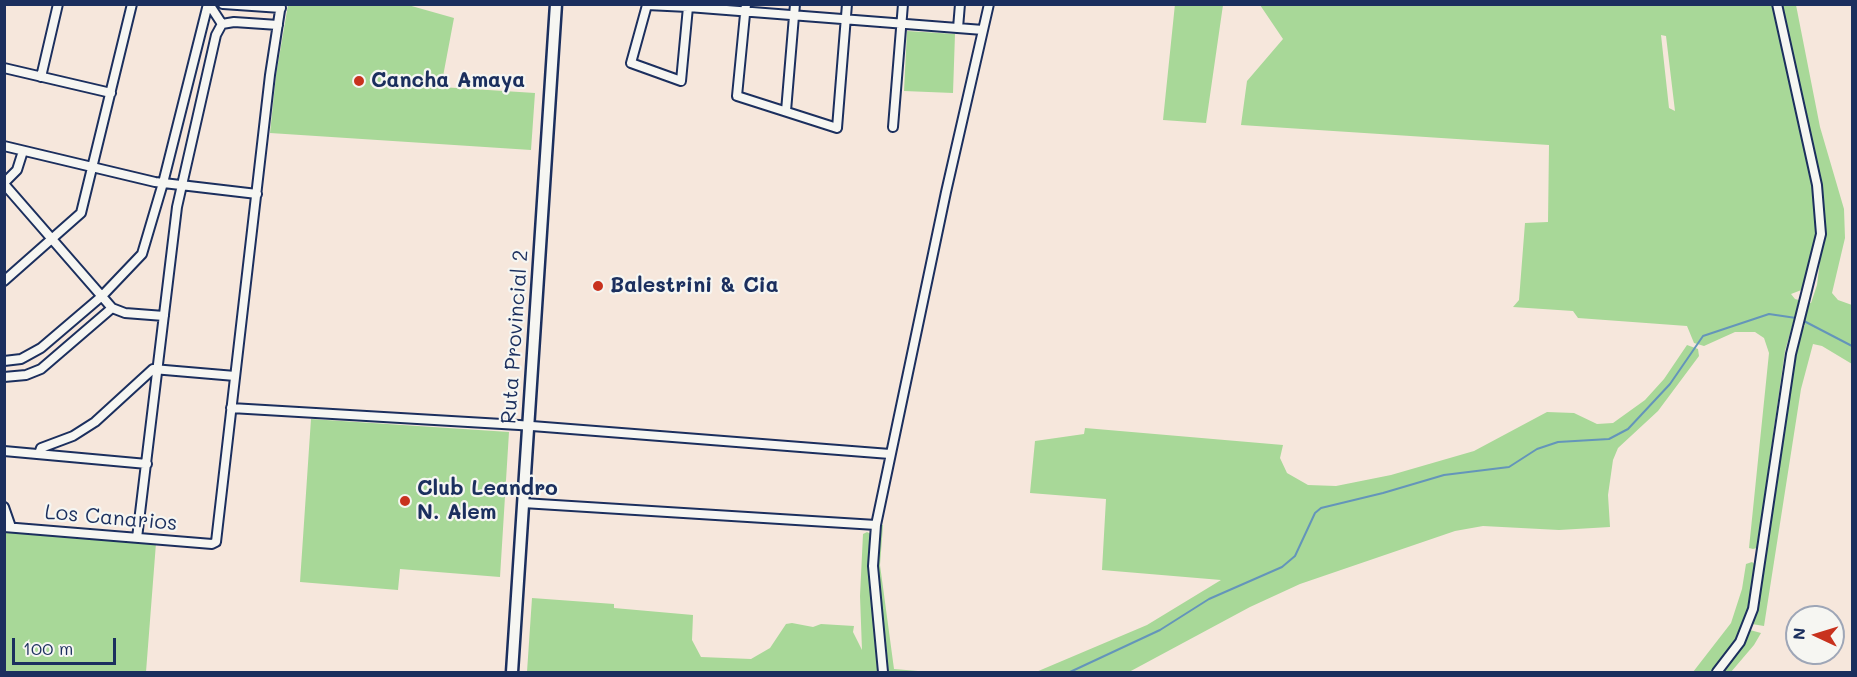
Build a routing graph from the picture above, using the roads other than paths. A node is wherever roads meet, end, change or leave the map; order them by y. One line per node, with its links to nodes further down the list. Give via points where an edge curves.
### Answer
1 (58, 4): 23 (street)
2 (132, 4): 24 (street)
3 (208, 4): 17 (street); 30 (street)
4 (223, 4): 12 (street)
5 (556, 4): 44 (main road, Ruta Provincial 2)
6 (795, 4): 15 (street)
7 (847, 4): 16 (street)
8 (903, 4): 18 (street)
9 (960, 4): 20 (street)
10 (989, 4): 21 (street)
11 (1777, 4): 56 (street, via 1820,203 1819,250 1798,325 1783,403 1753,609 1740,642)
12 (281, 6): 19 (street)
13 (688, 6): 13 (street, via 681,81 631,63 647,5); 14 (street)
14 (745, 8): 15 (street); 25 (street, via 737,96)
15 (794, 16): 16 (street); 25 (street)
16 (846, 20): 18 (street); 25 (street, via 837,128)
17 (222, 24): 19 (street); 32 (street, via 216,35)
18 (902, 24): 20 (street); 26 (street)
19 (278, 25): 33 (street)
20 (958, 28): 21 (street)
21 (983, 30): 47 (street)
22 (4, 68): 23 (street)
23 (41, 77): 24 (street)
24 (111, 93): 29 (street)
25 (786, 111)
26 (893, 127)
27 (4, 146): 28 (street)
28 (22, 151): 29 (street); 31 (street, via 17,171)
29 (93, 166): 30 (street); 34 (street, via 81,213)
30 (163, 183): 32 (street); 36 (street, via 142,254)
31 (4, 184): 34 (street)
32 (181, 185): 33 (street); 38 (street)
33 (256, 194): 41 (street)
34 (53, 240): 35 (street); 36 (street)
35 (4, 281)
36 (102, 296): 37 (street); 39 (street, via 34,354)
37 (112, 308): 38 (street, via 124,313); 42 (street, via 40,369)
38 (164, 316): 40 (street)
39 (4, 361)
40 (158, 368): 41 (street); 46 (street, via 95,422 73,436 41,448); 48 (street)
41 (235, 376): 43 (street)
42 (4, 377)
43 (231, 408): 44 (street); 53 (street, Los Canarios, via 214,544)
44 (528, 425): 47 (street); 49 (main road, Ruta Provincial 2)
45 (4, 451): 46 (street)
46 (39, 454): 48 (street)
47 (890, 454): 51 (street)
48 (147, 464): 53 (street)
49 (523, 503): 51 (street); 54 (main road, Ruta Provincial 2)
50 (4, 507): 52 (street)
51 (876, 525): 55 (street, via 873,566)
52 (8, 527): 53 (street, Los Canarios)
53 (137, 538)
54 (512, 672)
55 (883, 672)
56 (1717, 672)

